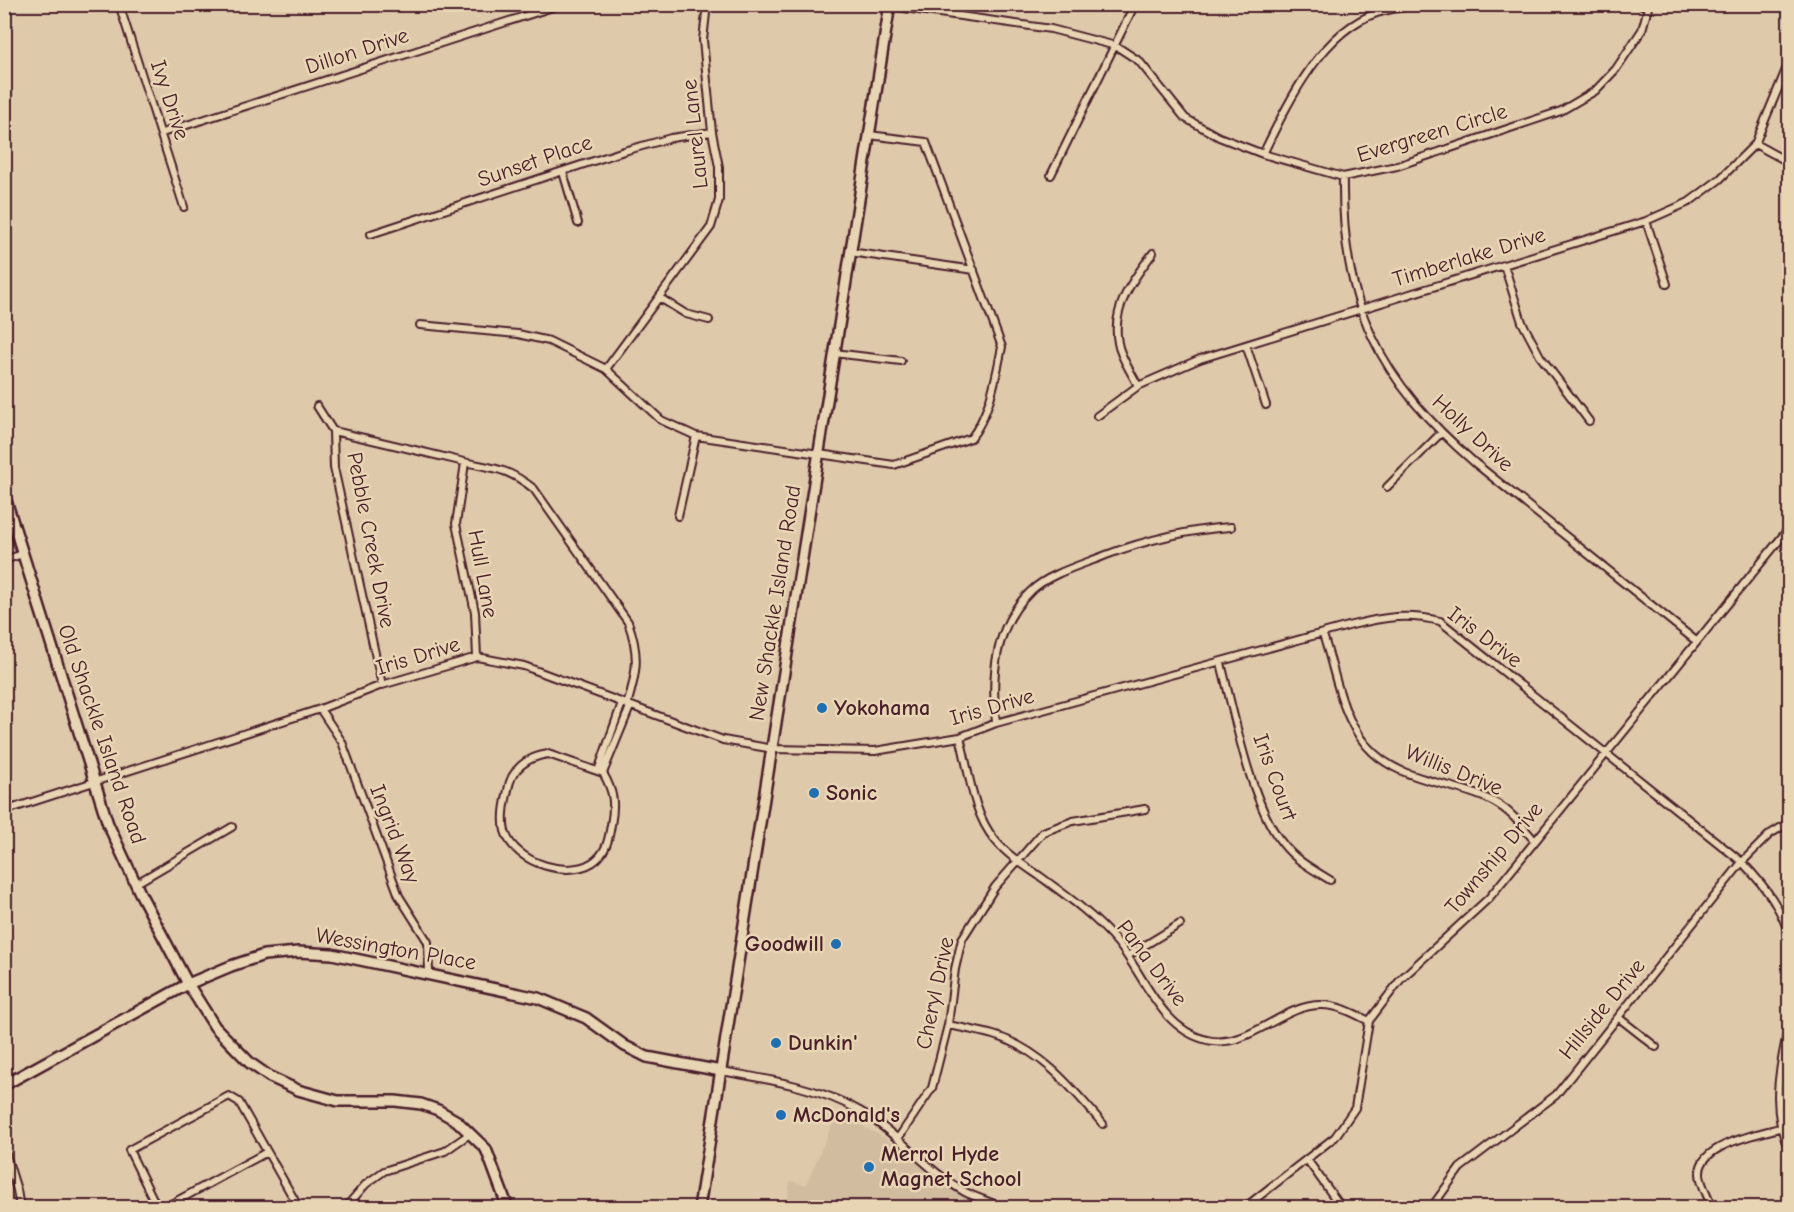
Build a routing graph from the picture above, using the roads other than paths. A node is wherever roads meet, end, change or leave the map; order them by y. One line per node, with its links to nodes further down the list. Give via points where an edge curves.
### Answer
1 (119, 4): 12 (street, Ivy Drive)
2 (562, 4): 12 (street, Dillon Drive)
3 (708, 4): 11 (street, Laurel Lane, via 703,40)
4 (1135, 4): 9 (street)
5 (1423, 4): 15 (street, via 1376,13 1344,31 1288,102)
6 (1640, 4): 8 (street)
7 (890, 5): 9 (street, Evergreen Circle, via 1051,30); 13 (street, New Shackle Island Road)
8 (1648, 6): 19 (street, Evergreen Circle, via 1642,30 1616,69 1594,92 1561,111 1397,166)
9 (1116, 46): 15 (street, Evergreen Circle, via 1139,61 1185,118 1219,137); 18 (street)
10 (1790, 60): 14 (street, Timberlake Drive)
11 (712, 132): 17 (street, Sunset Place, via 633,148); 29 (street, Laurel Lane, via 719,167 719,200 711,227)
12 (162, 133): 20 (street, Ivy Drive)
13 (869, 135): 24 (street, New Shackle Island Road); 27 (street, via 926,142)
14 (1755, 144): 16 (street); 21 (street, Timberlake Drive, via 1720,179 1689,202)
15 (1263, 154): 19 (street, Evergreen Circle)
16 (1790, 162)
17 (563, 172): 22 (street); 23 (street, Sunset Place)
18 (1051, 175)
19 (1343, 177): 30 (street, Holly Drive, via 1343,217)
20 (184, 207)
21 (1646, 221): 26 (street, Timberlake Drive); 28 (street)
22 (578, 223)
23 (372, 234)
24 (850, 252): 27 (street); 34 (street, New Shackle Island Road)
25 (1153, 253): 37 (street, via 1133,279 1120,306 1118,343)
26 (1504, 265): 30 (street, Timberlake Drive); 41 (street, via 1522,322 1540,356)
27 (974, 270): 45 (street, via 1002,348 978,429 971,438 894,465)
28 (1667, 284)
29 (660, 298): 31 (street, via 686,314); 36 (street, Laurel Lane)
30 (1360, 309): 33 (street, Timberlake Drive); 43 (street, Holly Drive, via 1387,364)
31 (709, 320)
32 (420, 325): 36 (street, via 518,334 549,341)
33 (1246, 345): 37 (street, Timberlake Drive, via 1200,359); 38 (street)
34 (834, 353): 35 (street); 45 (street, New Shackle Island Road)
35 (901, 361)
36 (606, 369): 44 (street, via 662,420)
37 (1138, 386): 40 (street, Timberlake Drive)
38 (1266, 405)
39 (317, 406): 42 (street, Pebble Creek Drive)
40 (1097, 416)
41 (1589, 421)
42 (333, 431): 46 (street); 58 (street, Pebble Creek Drive, via 334,468)
43 (1441, 433): 47 (street); 55 (street, Holly Drive)
44 (696, 436): 45 (street); 49 (street)
45 (817, 455): 63 (street, New Shackle Island Road)
46 (465, 463): 56 (street, Hull Lane, via 456,524 475,612); 59 (street, via 496,467 518,476 534,489 628,622 636,644 637,674)
47 (1387, 487)
48 (4, 494): 52 (street, Old Shackle Island Road)
49 (678, 516)
50 (1231, 527): 61 (street, via 1155,538 1067,570 1032,590 1011,616 995,657)
51 (1790, 527): 55 (street, Township Drive)
52 (23, 554): 53 (street); 66 (street, Old Shackle Island Road)
53 (4, 560)
54 (1323, 635): 57 (street, Iris Drive); 64 (street, Iris Drive, via 1380,618 1414,615 1440,621); 71 (street, Willis Drive, via 1348,717 1367,746 1395,767 1426,782 1494,802)
55 (1696, 641): 64 (street, Township Drive)
56 (477, 657): 58 (street, Iris Drive); 59 (street, Iris Drive, via 524,666)
57 (1221, 663): 61 (street, Iris Drive); 74 (street, Iris Court, via 1257,796 1268,822 1283,846)
58 (382, 685): 60 (street, Iris Drive)
59 (626, 705): 63 (street, Iris Drive, via 723,740); 65 (street)
60 (320, 709): 66 (street, Iris Drive); 79 (street, Ingrid Way, via 342,742 399,896 428,942)
61 (996, 723): 62 (street, Iris Drive)
62 (960, 737): 63 (street, Iris Drive, via 875,751); 72 (street, Pana Drive, via 979,811 994,840)
63 (773, 749): 86 (street, New Shackle Island Road)
64 (1605, 753): 71 (street, Township Drive); 73 (street, Iris Drive)
65 (601, 772): 65 (street, via 614,801 608,841 597,859 581,869 570,869 531,860 517,849 505,831 504,812 510,777 519,767 538,755 548,754)
66 (94, 783): 68 (street, Iris Drive); 75 (street, Old Shackle Island Road)
67 (1145, 809): 72 (street, Cheryl Drive, via 1073,821 1043,832)
68 (4, 810)
69 (1790, 822): 73 (street, Hillside Drive, via 1770,834)
70 (232, 827): 75 (street)
71 (1534, 840): 83 (street, Township Drive, via 1489,898 1401,979)
72 (1017, 860): 78 (street, Pana Drive, via 1087,912); 84 (street, Cheryl Drive, via 962,939)
73 (1742, 862): 77 (street, Iris Drive, via 1764,886); 81 (street, Hillside Drive)
74 (1330, 880)
75 (135, 884): 80 (street, Old Shackle Island Road)
76 (1180, 924): 78 (street)
77 (1790, 943)
78 (1129, 955): 83 (street, Pana Drive, via 1172,1020 1188,1033 1208,1040 1234,1039 1299,1008 1323,1005)
79 (429, 972): 80 (street, Wessington Place, via 332,954 298,952 264,956); 86 (street, Wessington Place, via 538,998 586,1018 648,1057)
80 (188, 984): 87 (street, Wessington Place); 91 (street, Old Shackle Island Road, via 230,1045 270,1077 338,1101 421,1104 438,1110)
81 (1618, 1018): 85 (street); 106 (street, Hillside Drive, via 1556,1095 1460,1168)
82 (1790, 1020): 90 (street, via 1776,1093)
83 (1369, 1021): 96 (street, Township Drive, via 1355,1108 1335,1137)
84 (948, 1025): 88 (street, via 994,1035 1039,1058); 92 (street, Cheryl Drive, via 932,1088)
85 (1656, 1047)
86 (721, 1071): 92 (street, via 806,1090 861,1112); 102 (street, New Shackle Island Road)
87 (4, 1085)
88 (1103, 1124)
89 (1790, 1125): 90 (street)
90 (1780, 1128): 95 (street); 107 (street, via 1718,1147 1705,1157 1699,1173)
91 (471, 1133): 100 (street, via 445,1151 384,1171); 101 (street, Old Shackle Island Road, via 486,1149)
92 (899, 1137): 103 (street, via 965,1192)
93 (4, 1148): 97 (street)
94 (267, 1152): 98 (street); 98 (street, via 239,1102 229,1096 129,1150 157,1207); 99 (street)
95 (1790, 1152)
96 (1308, 1161): 104 (street, Township Drive); 105 (street)
97 (20, 1208)
98 (164, 1208)
99 (299, 1208)
100 (345, 1208)
101 (508, 1208)
102 (699, 1208)
103 (1003, 1208)
104 (1244, 1208)
105 (1342, 1208)
106 (1431, 1208)
107 (1712, 1208)

